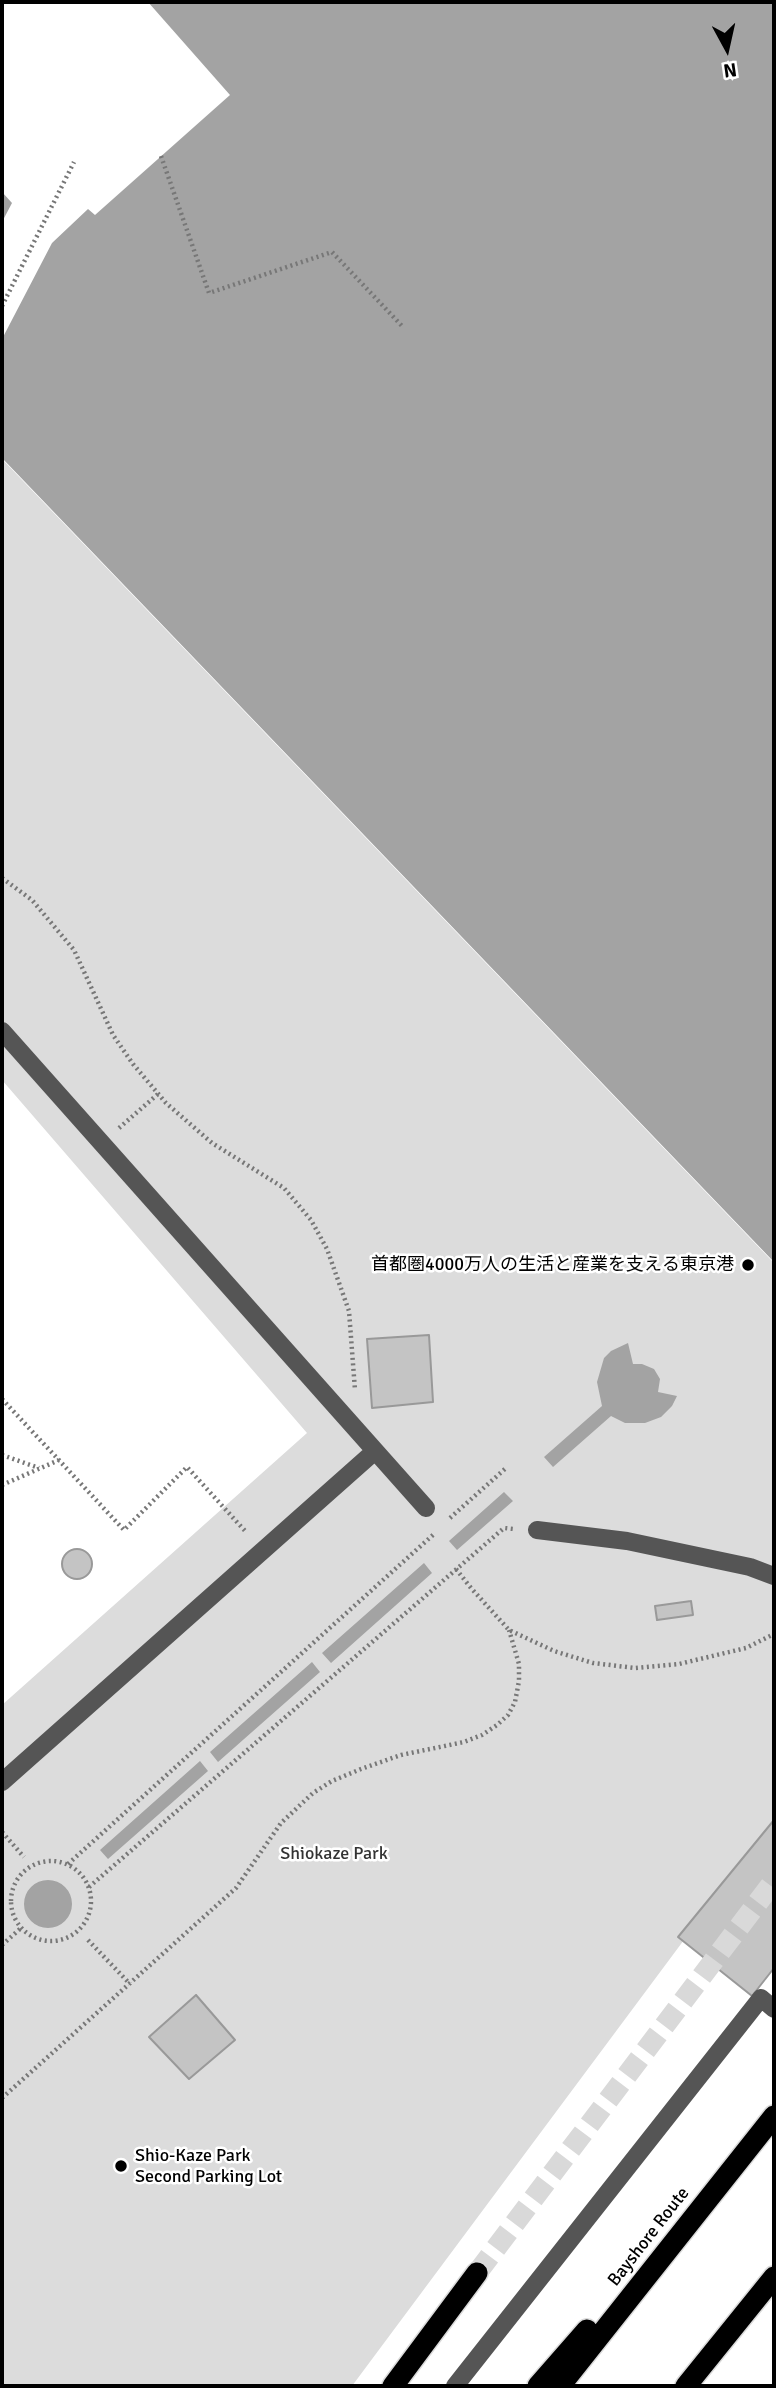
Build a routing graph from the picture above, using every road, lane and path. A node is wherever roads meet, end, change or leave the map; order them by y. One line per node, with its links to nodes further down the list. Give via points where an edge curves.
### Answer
1 (161, 156): 4 (path, via 209,293 332,252)
2 (74, 162): 3 (path)
3 (2, 306)
4 (401, 326)
5 (2, 878): 7 (path, via 32,900 74,950 113,1035)
6 (2, 1031): 10 (street)
7 (158, 1094): 8 (path); 10 (path, via 212,1143 284,1188 312,1220 349,1311)
8 (132, 1117)
9 (2, 1399): 13 (path)
10 (359, 1432): 11 (street)
11 (375, 1451): 17 (street); 21 (street)
12 (2, 1455): 14 (path)
13 (59, 1460): 14 (path); 21 (path, via 124,1530 187,1467)
14 (39, 1468): 16 (path)
15 (506, 1468): 18 (path)
16 (2, 1485)
17 (426, 1508)
18 (445, 1523)
19 (537, 1530): 22 (path, via 504,1528); 23 (street, via 627,1541)
20 (435, 1532): 29 (path)
21 (264, 1550): 26 (street)
22 (456, 1569): 24 (path); 30 (path)
23 (774, 1576)
24 (509, 1630): 25 (path, via 554,1651 635,1668 720,1656); 34 (path, via 519,1681 508,1715 482,1735 401,1755 313,1793 281,1823 236,1888)
25 (774, 1634)
26 (2, 1782)
27 (2, 1832): 28 (path)
28 (24, 1857)
29 (68, 1864): 30 (path); 31 (path, via 44,1860 19,1875 10,1902)
30 (89, 1887): 31 (path, via 89,1915 71,1936 45,1940)
31 (21, 1928): 33 (path)
32 (88, 1940): 34 (path)
33 (2, 1945)
34 (130, 1984): 36 (path)
35 (774, 2009): 42 (street, via 761,1998)
36 (2, 2098)
37 (774, 2116): 38 (highway, Bayshore Route)
38 (692, 2219): 43 (highway); 44 (highway, Bayshore Route)
39 (477, 2273): 41 (highway)
40 (774, 2277): 45 (highway)
41 (393, 2386)
42 (455, 2386)
43 (538, 2386)
44 (560, 2386)
45 (687, 2386)

